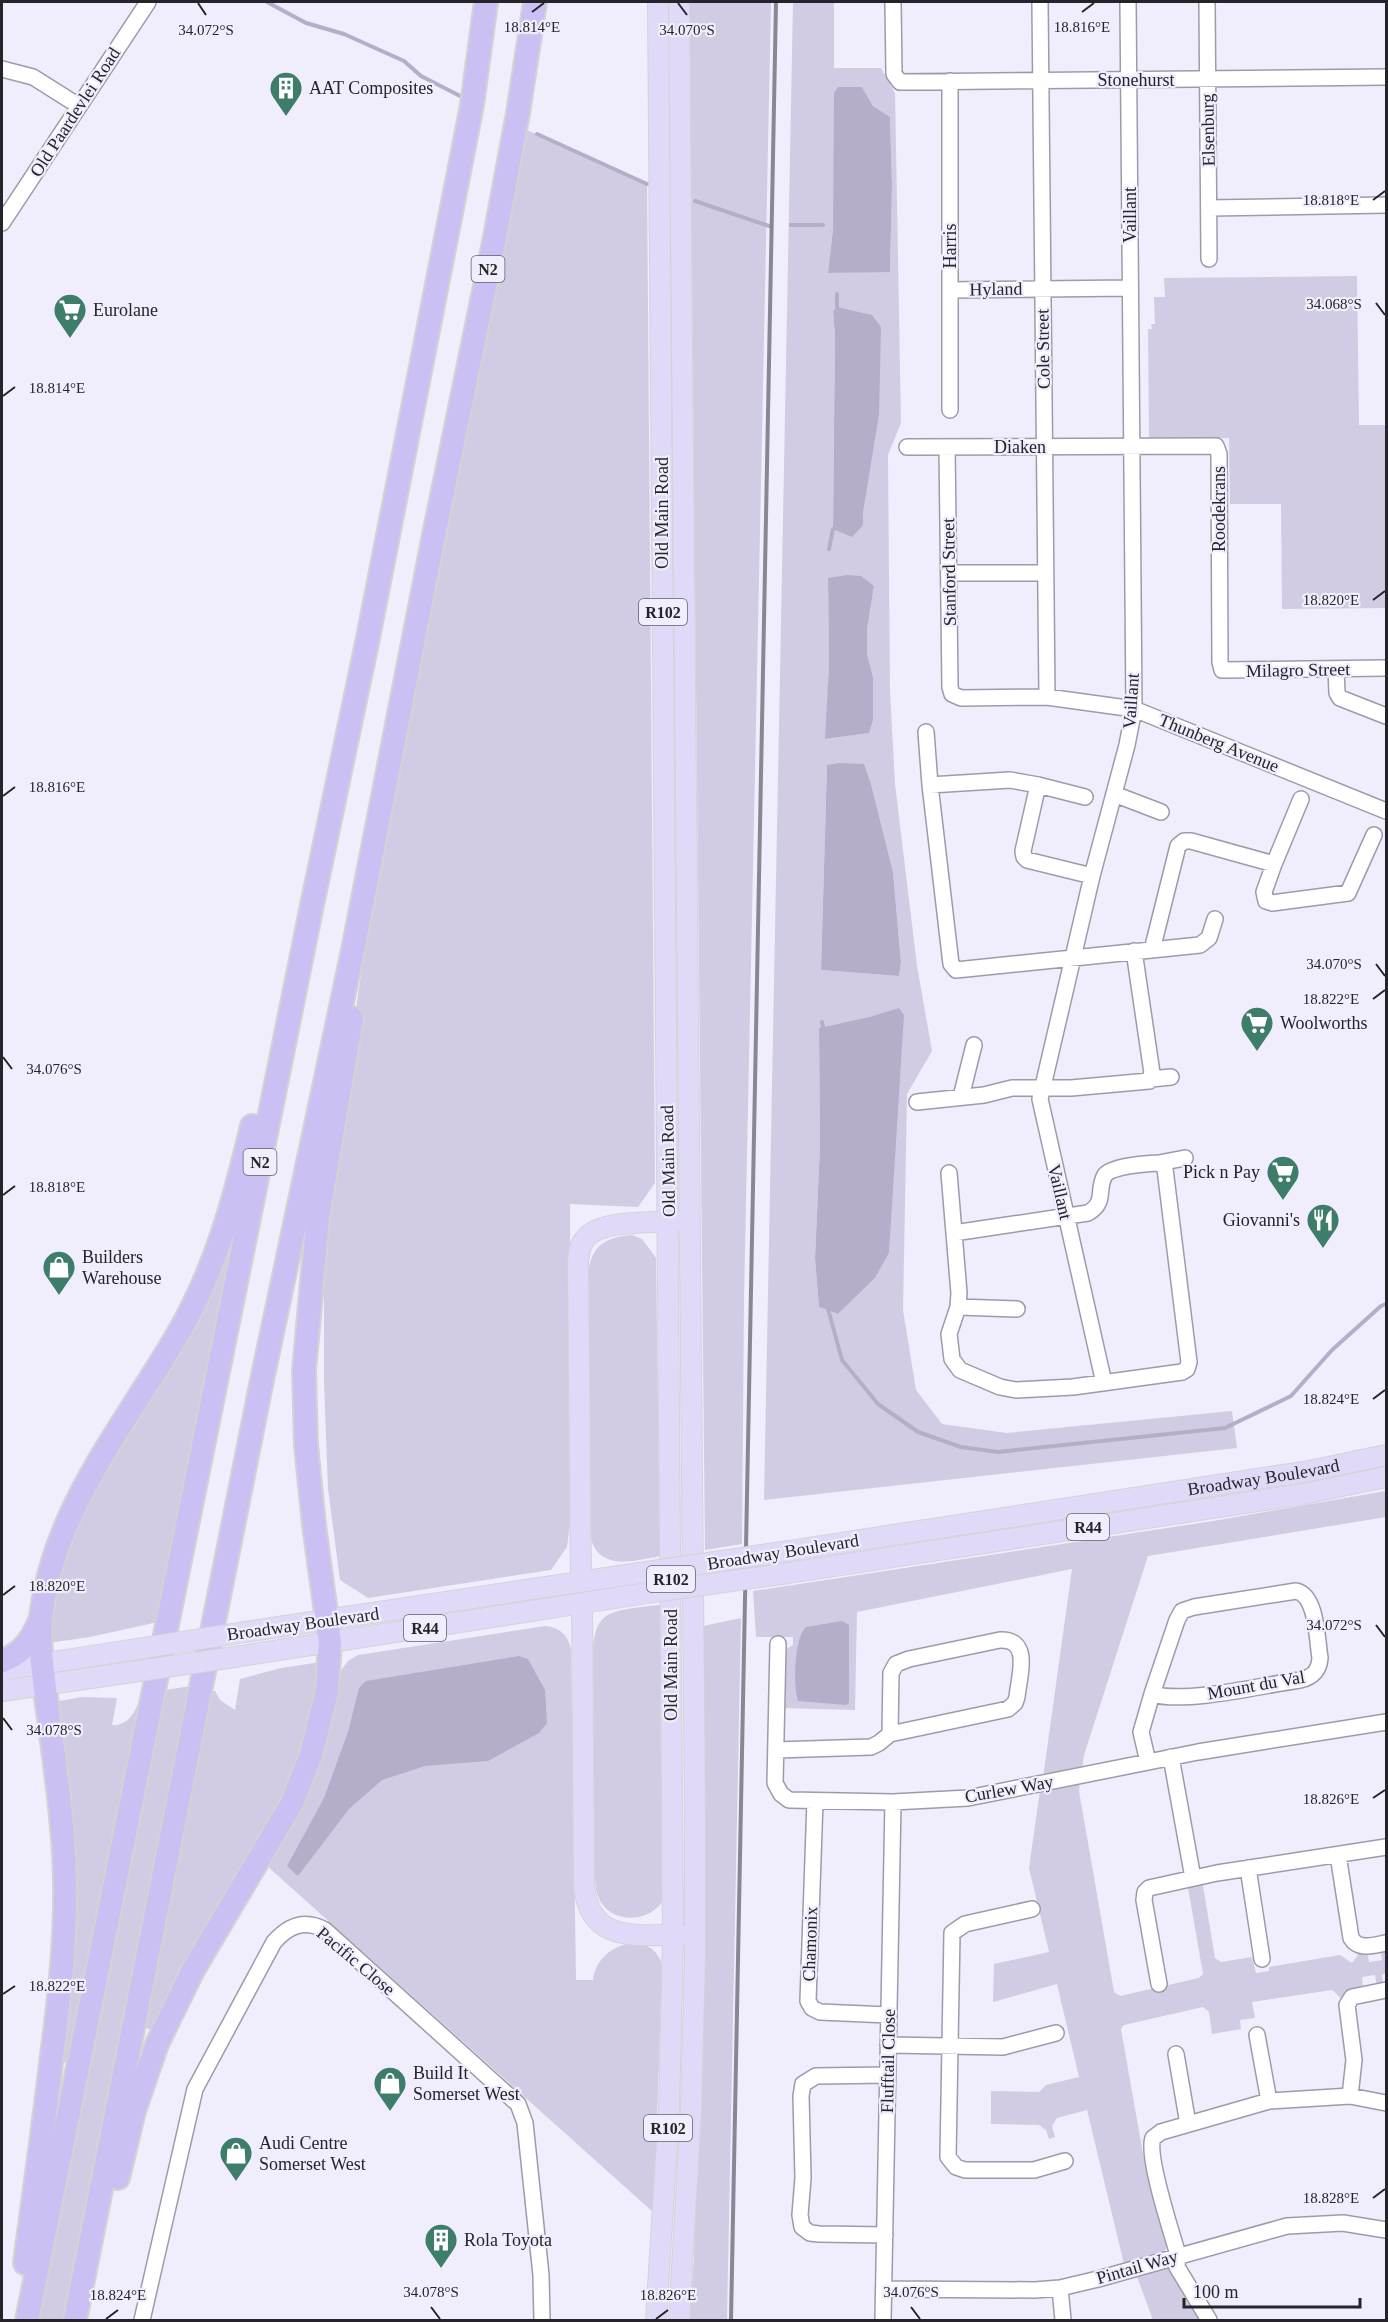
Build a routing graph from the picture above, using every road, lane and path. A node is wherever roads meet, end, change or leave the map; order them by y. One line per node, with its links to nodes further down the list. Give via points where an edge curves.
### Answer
1 (148, 2): 16 (street, Old Paardevlei Road)
2 (486, 2): 51 (highway, N2, via 472,105)
3 (535, 2): 53 (highway, N2, via 496,230)
4 (658, 2): 68 (main road, Old Main Road / R102)
5 (679, 2): 67 (main road, Old Main Road / R102)
6 (893, 2): 15 (street, Stonehurst, via 895,78 900,82)
7 (1040, 2): 13 (street, Cole Street)
8 (1128, 2): 14 (street, Vaillant)
9 (1207, 2): 12 (street, Elsenburg)
10 (2, 69): 16 (street, via 33,77)
11 (1386, 77): 12 (street, Stonehurst)
12 (1208, 79): 14 (street, Stonehurst); 18 (street, Elsenburg)
13 (1041, 80): 14 (street, Stonehurst); 15 (street, Stonehurst); 22 (street, Cole Street)
14 (1129, 80): 21 (street, Vaillant)
15 (950, 81): 23 (street, Harris)
16 (79, 106): 19 (street, Old Paardevlei Road)
17 (1386, 204): 18 (street)
18 (1209, 208): 20 (street, Elsenburg)
19 (2, 223)
20 (1209, 259)
21 (1130, 288): 22 (street, Hyland); 25 (street, Vaillant)
22 (1042, 289): 23 (street, Hyland); 28 (street, Cole Street)
23 (950, 290): 24 (street, Harris)
24 (950, 410)
25 (1132, 446): 28 (street, Diaken); 31 (street, Roodekrans, via 1218,448); 36 (street, Vaillant)
26 (907, 447): 27 (street, Diaken)
27 (947, 447): 28 (street, Diaken); 29 (street, Stanford Street)
28 (1045, 447): 30 (street, Cole Street)
29 (949, 573): 30 (street); 34 (street, Stanford Street, via 950,687)
30 (1045, 573): 35 (street, Cole Street)
31 (1220, 658): 33 (street, Milagro Street, via 1226,671)
32 (1386, 668): 33 (street, Milagro Street)
33 (1336, 669): 37 (street, via 1340,698)
34 (954, 696): 35 (street, Thunberg Avenue)
35 (1047, 697): 36 (street, Thunberg Avenue)
36 (1134, 709): 41 (street, Vaillant); 44 (street, Thunberg Avenue)
37 (1386, 716)
38 (926, 732): 39 (street)
39 (930, 785): 40 (street, via 1010,780); 56 (street, via 953,968 959,971)
40 (1038, 785): 42 (street); 50 (street, via 1024,857)
41 (1114, 794): 46 (street); 50 (street, Vaillant)
42 (1085, 797)
43 (1301, 799): 49 (street)
44 (1371, 804): 45 (street, Thunberg Avenue); 47 (street, Thunberg Avenue)
45 (1386, 809)
46 (1161, 812)
47 (1386, 818)
48 (1374, 835): 49 (street, via 1352,888 1345,895 1269,903 1264,892)
49 (1274, 864): 54 (street, via 1191,841 1180,843)
50 (1092, 876): 56 (street, Vaillant)
51 (312, 904): 77 (highway, via 292,949 240,1177 218,1249 179,1333 74,1505 58,1548); 121 (highway, N2)
52 (1215, 919): 54 (street, via 1209,938 1200,945)
53 (353, 950): 78 (highway, via 351,1027 318,1216 304,1371 306,1445); 122 (highway, N2, via 262,1380)
54 (1152, 950): 55 (street)
55 (1134, 951): 56 (street); 59 (street)
56 (1072, 957): 60 (street, Vaillant)
57 (974, 1045): 61 (street)
58 (1171, 1077): 59 (street)
59 (1151, 1079): 60 (street)
60 (1041, 1089): 61 (street, via 1012,1088); 66 (street, Vaillant, via 1040,1102)
61 (961, 1097): 62 (street)
62 (917, 1102)
63 (1185, 1158): 64 (street)
64 (1159, 1163): 66 (street, via 1110,1171 1104,1177 1101,1198 1094,1209); 72 (street, via 1165,1169 1188,1367 1182,1372)
65 (949, 1173): 69 (street)
66 (1066, 1218): 69 (street); 72 (street, Vaillant)
67 (689, 1221): 68 (main road); 98 (main road, Old Main Road / R102)
68 (668, 1222): 75 (main road, via 598,1230 580,1248); 97 (main road, Old Main Road / R102)
69 (954, 1233): 70 (street)
70 (958, 1308): 71 (street); 72 (street, via 950,1327 951,1350 956,1366 965,1372 1016,1390)
71 (1017, 1309)
72 (1104, 1383)
73 (1386, 1455): 75 (main road, Broadway Boulevard / R44, bridge, via 1309,1471)
74 (1386, 1477): 76 (main road, Broadway Boulevard / R44, bridge, via 1303,1494)
75 (581, 1581): 78 (main road, Broadway Boulevard / R44)
76 (582, 1603): 78 (main road, Broadway Boulevard / R44); 97 (main road, via 584,1886 588,1908 599,1924 617,1932)
77 (41, 1617): 80 (highway, via 24,1648); 82 (highway)
78 (328, 1631): 82 (main road, Broadway Boulevard / R44, bridge, via 245,1632 130,1650); 82 (main road, Broadway Boulevard / R44, bridge, via 241,1656 125,1673); 123 (highway, via 327,1690 311,1755 269,1845 193,1970 157,2044 125,2145)
79 (778, 1644): 87 (street, Curlew Way)
80 (2, 1661)
81 (2, 1670): 82 (main road, Broadway Boulevard / R44)
82 (44, 1674): 83 (main road, Broadway Boulevard / R44); 120 (highway, via 64,1853 65,1938)
83 (2, 1691)
84 (1152, 1694): 84 (street, Mount du Val, via 1177,1620 1186,1609 1292,1591 1301,1592 1309,1600 1320,1658 1320,1666 1313,1675 1193,1696 1171,1698); 89 (street, Mount du Val, via 1141,1732)
85 (1386, 1722): 88 (street, Curlew Way)
86 (890, 1734): 86 (street, via 891,1672 896,1664 1000,1640 1018,1646 1022,1657 1017,1697 1008,1709); 87 (street, via 871,1747)
87 (776, 1750): 90 (street, Curlew Way, via 775,1783 781,1794 789,1800)
88 (1171, 1757): 89 (street, Curlew Way); 95 (street)
89 (1148, 1762): 91 (street, Curlew Way, via 997,1794)
90 (815, 1801): 91 (street, Curlew Way); 103 (street, Chamonix, via 808,2001 820,2012)
91 (893, 1802): 103 (street, Flufftail Close)
92 (1386, 1847): 93 (street)
93 (1338, 1855): 94 (street); 99 (street, via 1353,1942 1364,1946)
94 (1248, 1868): 95 (street); 100 (street)
95 (1193, 1878): 101 (street, via 1155,1885 1145,1892)
96 (1032, 1909): 107 (street, via 965,1924 952,1933)
97 (673, 1935): 98 (main road); 126 (main road, Old Main Road / R102, via 669,2109)
98 (695, 1936): 127 (main road, Old Main Road / R102, via 691,2110)
99 (1386, 1943)
100 (1262, 1959)
101 (1159, 1984)
102 (1386, 1990): 110 (street, via 1352,1997 1347,2005 1354,2060)
103 (888, 2014): 106 (street, Flufftail Close)
104 (1056, 2033): 107 (street, via 1003,2047)
105 (1257, 2035): 111 (street)
106 (888, 2045): 107 (street); 109 (street, Flufftail Close)
107 (949, 2046): 114 (street, via 947,2151 952,2165 965,2169 1027,2170)
108 (1176, 2054): 113 (street)
109 (888, 2075): 116 (street, Flufftail Close); 116 (street, via 816,2076 803,2084 801,2096 802,2227 819,2234)
110 (1350, 2096): 111 (street); 112 (street)
111 (1269, 2101): 113 (street)
112 (1386, 2103)
113 (1188, 2124): 117 (street, via 1161,2132 1151,2142)
114 (1065, 2161)
115 (1386, 2230): 117 (street, Pintail Way, via 1343,2223 1287,2226)
116 (885, 2235): 119 (street, Flufftail Close)
117 (1178, 2255): 118 (street, Pintail Way); 130 (street, via 1177,2267)
118 (1059, 2288): 119 (street, Pintail Way); 129 (street)
119 (884, 2289): 128 (street, Flufftail Close)
120 (16, 2320)
121 (27, 2320)
122 (75, 2320)
123 (85, 2320)
124 (142, 2320): 125 (street, Pacific Close, via 195,2089 274,1942 288,1928 310,1924 325,1930 518,2104 525,2123 542,2275)
125 (542, 2320)
126 (656, 2320)
127 (679, 2320)
128 (883, 2320)
129 (1063, 2320)
130 (1209, 2320)

